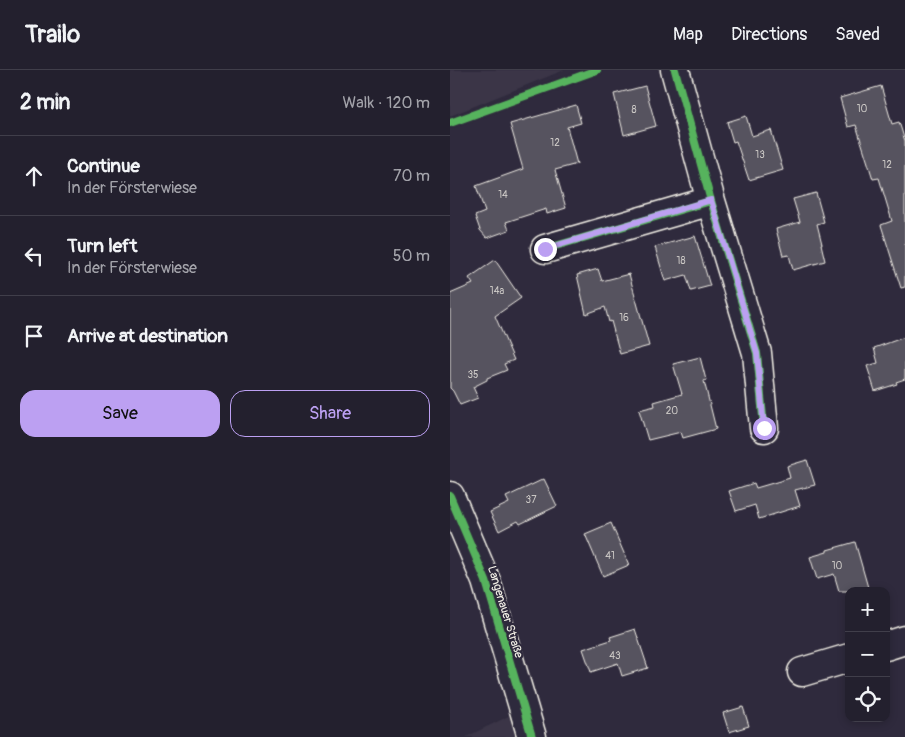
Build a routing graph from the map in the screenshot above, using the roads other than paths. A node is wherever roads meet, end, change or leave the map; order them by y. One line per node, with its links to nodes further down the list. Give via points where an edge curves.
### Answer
1 (675, 70): 2 (street)
2 (711, 200): 3 (street); 4 (street, via 757,353)
3 (545, 249)
4 (764, 428)
5 (450, 496): 6 (street, Langenauer Straße)
6 (460, 548): 11 (street, Langenauer Straße, via 489,590)
7 (905, 640): 8 (street)
8 (890, 645)
9 (845, 659): 10 (street)
10 (802, 672)
11 (532, 737)

